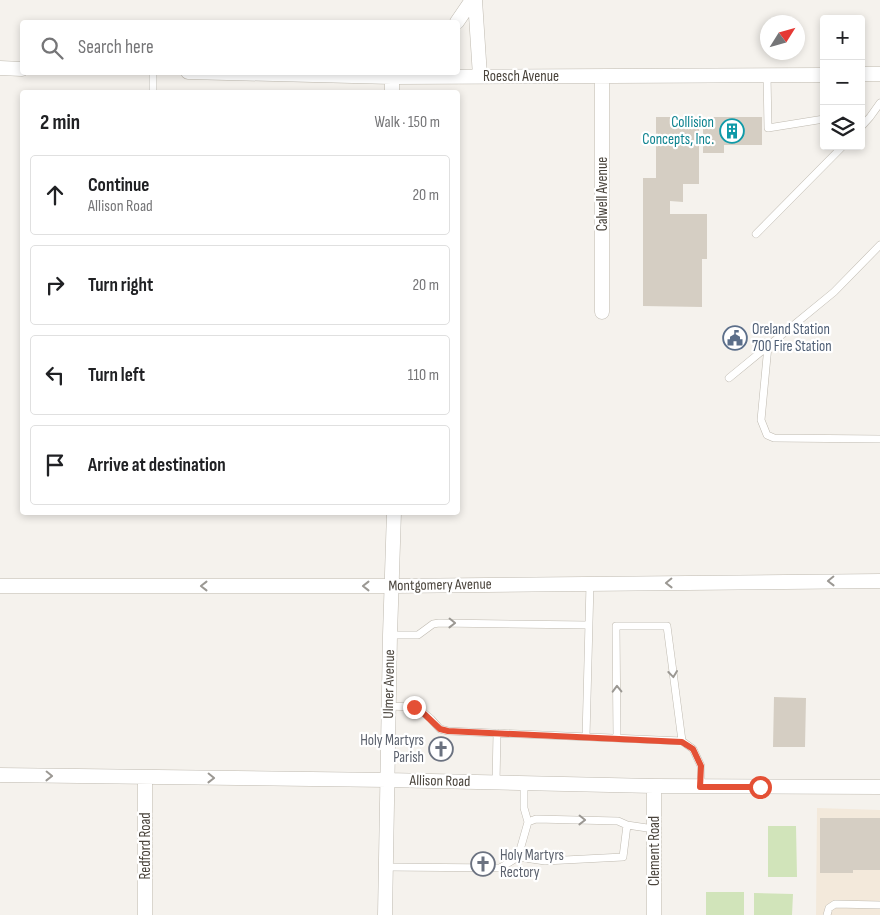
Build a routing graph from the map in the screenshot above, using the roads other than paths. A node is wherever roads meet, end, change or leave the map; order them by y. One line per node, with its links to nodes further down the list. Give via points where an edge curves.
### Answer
1 (473, 0): 2 (street); 11 (street)
2 (458, 20)
3 (0, 68): 4 (street)
4 (20, 69)
5 (865, 74): 6 (street)
6 (880, 74)
7 (153, 75): 13 (lane)
8 (397, 75): 11 (street, Roesch Avenue); 14 (street)
9 (767, 75): 10 (street, Roesch Avenue); 12 (street, Roesch Avenue); 16 (lane, via 768,128)
10 (820, 75)
11 (480, 76): 12 (street, Roesch Avenue)
12 (602, 77): 21 (street, Calwell Avenue)
13 (153, 90)
14 (393, 90)
15 (880, 103): 17 (lane)
16 (820, 120)
17 (865, 123)
18 (839, 150): 19 (lane)
19 (756, 234)
20 (880, 245): 22 (lane, via 834,292)
21 (602, 312)
22 (768, 346): 23 (lane); 24 (lane, via 761,420 767,435 774,438)
23 (729, 378)
24 (880, 440)
25 (394, 515): 29 (street, Ulmer Avenue)
26 (880, 581): 27 (street, Montgomery Avenue, one-way to 27)
27 (590, 584): 29 (street, Montgomery Avenue); 30 (lane)
28 (0, 586): 29 (street, Montgomery Avenue, one-way to 28)
29 (391, 586): 31 (street, Ulmer Avenue)
30 (588, 625): 31 (lane, one-way to 30, via 418,635 439,623); 34 (lane)
31 (390, 635): 32 (street, Ulmer Avenue)
32 (388, 706): 33 (lane, via 418,708 440,729 448,731); 39 (street, Ulmer Avenue)
33 (497, 733): 34 (lane); 40 (lane)
34 (586, 736): 35 (lane)
35 (617, 738): 36 (lane); 36 (lane, one-way to 36, via 616,626 667,626)
36 (682, 742): 43 (lane, via 693,749 701,766)
37 (0, 775): 38 (street, Allison Road, one-way to 38)
38 (145, 777): 39 (street, Allison Road, one-way to 39); 51 (street, Redford Road)
39 (387, 780): 40 (street, Allison Road); 49 (street, Ulmer Avenue)
40 (496, 782): 41 (street, Allison Road)
41 (524, 783): 42 (street, Allison Road); 45 (lane, via 524,808)
42 (654, 786): 43 (street, Allison Road); 47 (street, Clement Road)
43 (700, 787): 44 (street, Allison Road)
44 (880, 787)
45 (528, 822): 46 (lane, one-way to 46, via 536,819 618,821); 48 (lane)
46 (627, 824): 47 (lane); 48 (lane, via 623,856 545,861)
47 (654, 829): 53 (street, Clement Road)
48 (518, 857): 49 (lane, via 500,868)
49 (386, 867): 52 (street, Ulmer Avenue)
50 (880, 905): 54 (lane, via 835,904)
51 (145, 915)
52 (385, 915)
53 (654, 915)
54 (827, 915)

